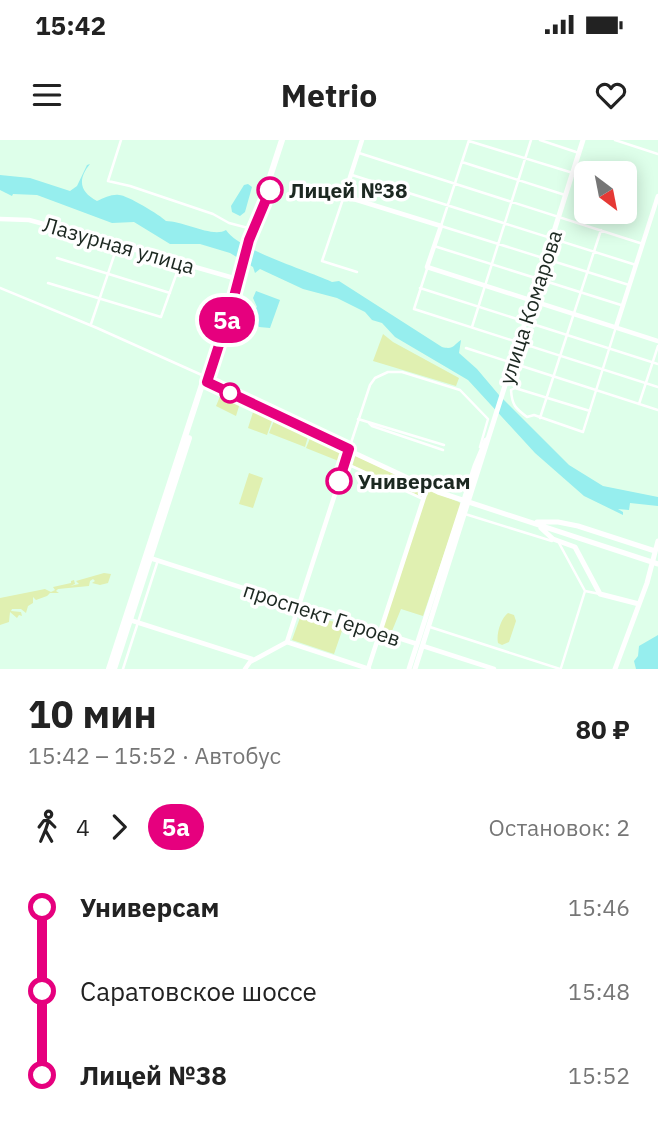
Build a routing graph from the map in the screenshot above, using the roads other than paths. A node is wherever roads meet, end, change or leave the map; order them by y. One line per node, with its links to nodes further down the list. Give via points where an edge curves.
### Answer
1 (121, 140): 29 (street, via 108,181)
2 (284, 140): 23 (main road)
3 (362, 140): 10 (street)
4 (469, 140): 13 (street); 14 (street)
5 (531, 140): 13 (street)
6 (540, 140): 11 (street)
7 (583, 140): 11 (main road, улица Комарова)
8 (615, 140): 9 (street)
9 (629, 142): 12 (street)
10 (358, 152): 16 (street); 18 (street)
11 (579, 153): 15 (main road, улица Комарова)
12 (658, 154)
13 (526, 159): 15 (street); 17 (street)
14 (462, 162): 17 (street); 18 (street)
15 (573, 173): 19 (main road, улица Комарова)
16 (351, 175): 20 (street); 24 (street)
17 (519, 180): 19 (street); 22 (street)
18 (455, 183): 22 (street); 24 (street)
19 (566, 195): 25 (main road, улица Комарова)
20 (344, 196): 28 (street); 44 (street, via 322,261)
21 (658, 196): 35 (street)
22 (512, 201): 25 (street); 27 (street)
23 (263, 203): 29 (main road); 32 (main road)
24 (448, 204): 27 (street); 28 (street)
25 (559, 216): 30 (street); 31 (main road, улица Комарова)
26 (0, 219): 33 (street, Лазурная улица, via 29,220)
27 (505, 222): 31 (street); 34 (street)
28 (441, 226): 34 (street); 36 (street)
29 (252, 229): 32 (main road)
30 (601, 230): 35 (street); 37 (street)
31 (552, 238): 37 (street); 39 (main road, улица Комарова)
32 (249, 240): 47 (main road)
33 (118, 244): 40 (street, Лазурная улица); 46 (street)
34 (498, 244): 39 (street); 41 (street)
35 (643, 244): 42 (street)
36 (434, 246): 41 (street); 43 (street)
37 (594, 251): 42 (street); 45 (street)
38 (57, 258): 46 (street)
39 (546, 258): 45 (street); 48 (main road, улица Комарова)
40 (180, 263): 47 (street, Лазурная улица); 55 (street)
41 (492, 264): 48 (street); 51 (street)
42 (636, 265): 50 (street)
43 (427, 267): 51 (street); 53 (street)
44 (357, 272)
45 (588, 272): 50 (street); 54 (street)
46 (107, 274): 55 (street); 56 (street)
47 (237, 279): 77 (main road)
48 (539, 279): 54 (street); 57 (main road, улица Комарова)
49 (48, 283): 56 (street)
50 (630, 285): 58 (street)
51 (485, 286): 57 (street); 59 (street)
52 (0, 288): 62 (street)
53 (421, 288): 59 (street); 64 (street, via 414,309)
54 (581, 292): 58 (street); 60 (street)
55 (170, 293): 56 (street, via 162,317)
56 (98, 299): 62 (street)
57 (532, 300): 60 (street); 61 (main road, улица Комарова)
58 (623, 306): 63 (street)
59 (479, 307): 61 (street); 64 (street)
60 (574, 314): 63 (street); 65 (street)
61 (525, 322): 65 (street); 67 (main road, улица Комарова)
62 (91, 325): 77 (street)
63 (617, 327): 66 (street); 70 (street)
64 (472, 328): 67 (street)
65 (568, 335): 70 (street); 71 (street)
66 (658, 341)
67 (519, 342): 71 (street); 73 (main road, улица Комарова)
68 (658, 346): 72 (street)
69 (466, 348): 73 (street)
70 (610, 349): 72 (street); 75 (street)
71 (561, 356): 75 (street); 76 (street)
72 (652, 362): 74 (street); 78 (street)
73 (512, 363): 76 (street); 87 (main road, улица Комарова)
74 (658, 364)
75 (603, 369): 78 (street); 80 (street)
76 (554, 377): 80 (street); 81 (street)
77 (205, 381): 90 (main road); 101 (main road)
78 (646, 383): 79 (street); 82 (street)
79 (658, 387)
80 (596, 391): 82 (street); 84 (street)
81 (547, 398): 84 (street); 85 (street); 85 (street, via 511,390 514,408 527,417)
82 (639, 404): 83 (street)
83 (658, 410)
84 (590, 411): 85 (street, via 583,432)
85 (540, 418)
86 (358, 419): 88 (street, via 376,378 402,372 464,393 488,419); 89 (street); 90 (street)
87 (494, 421): 88 (main road); 91 (main road)
88 (484, 440): 91 (main road); 92 (street)
89 (443, 447)
90 (349, 450): 93 (street); 94 (main road)
91 (483, 450): 92 (main road); 96 (main road)
92 (477, 459): 96 (main road)
93 (345, 463): 95 (street); 111 (street)
94 (428, 486): 95 (street); 96 (main road)
95 (423, 499): 114 (street)
96 (466, 501): 97 (main road); 98 (main road); 99 (main road); 100 (main road)
97 (465, 514): 99 (main road); 108 (street, via 561,544)
98 (524, 521): 100 (main road); 102 (main road)
99 (459, 524): 113 (main road)
100 (561, 529): 102 (main road, via 555,537); 104 (main road, via 596,531); 106 (main road)
101 (154, 538): 105 (main road); 107 (main road)
102 (559, 540): 109 (main road, via 577,549)
103 (658, 541): 104 (main road)
104 (655, 551): 110 (main road)
105 (154, 559): 107 (main road); 111 (street, проспект Героев); 112 (street)
106 (658, 562)
107 (141, 578): 112 (main road)
108 (585, 591): 109 (street); 125 (street)
109 (600, 594): 110 (main road)
110 (639, 604): 126 (main road)
111 (298, 606): 114 (street, проспект Героев); 115 (street)
112 (131, 621): 117 (street); 121 (main road); 122 (street)
113 (428, 622): 116 (main road); 125 (street)
114 (380, 632): 116 (street, проспект Героев); 123 (street)
115 (287, 642): 118 (street); 123 (street)
116 (420, 645): 120 (main road); 124 (street, проспект Героев)
117 (245, 658): 118 (street); 119 (street)
118 (254, 659): 119 (street)
119 (246, 667)
120 (413, 667)
121 (112, 669)
122 (123, 669)
123 (369, 669)
124 (494, 669)
125 (560, 669)
126 (615, 669)

